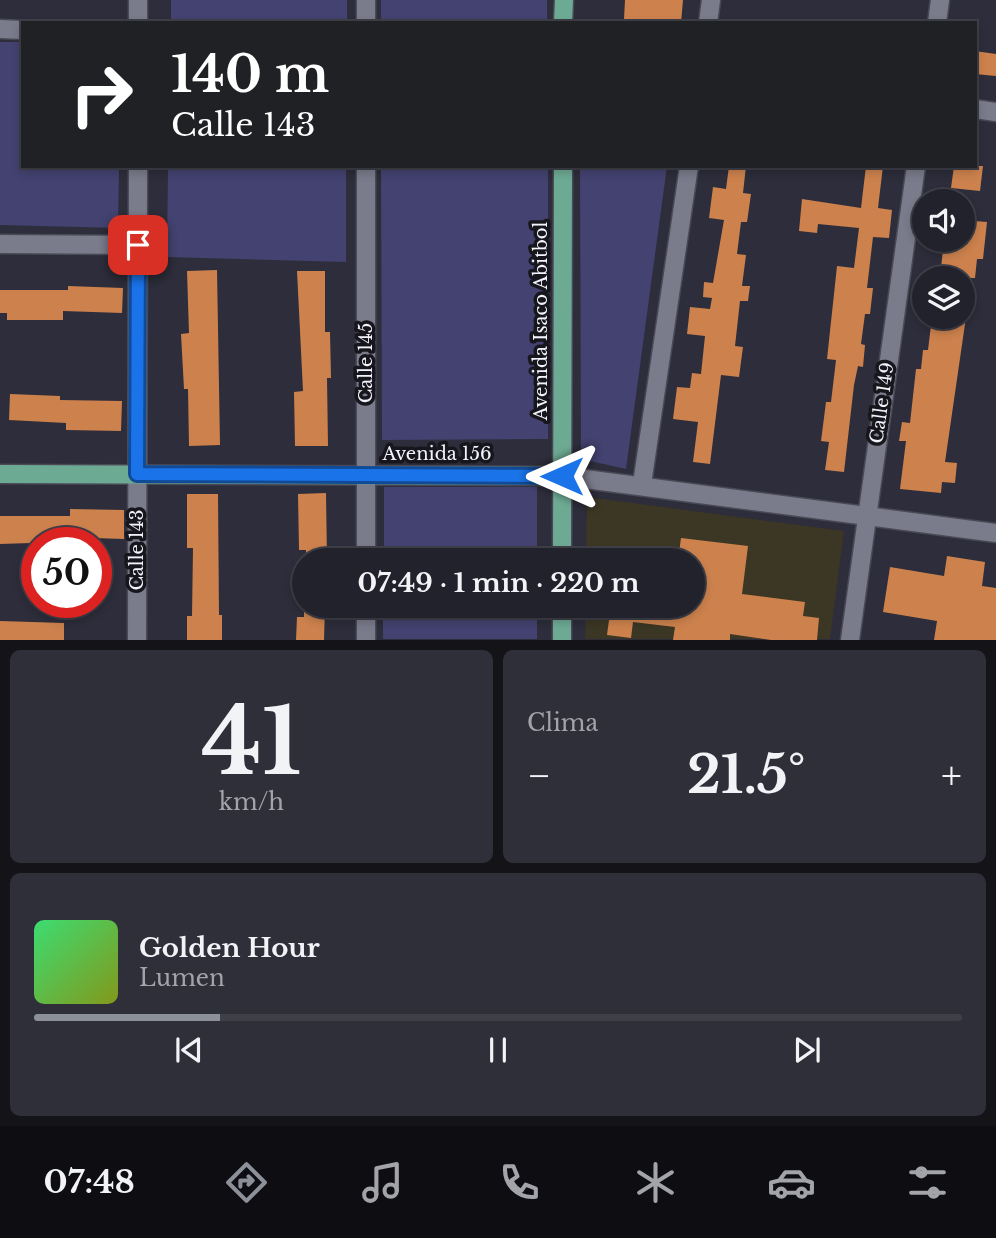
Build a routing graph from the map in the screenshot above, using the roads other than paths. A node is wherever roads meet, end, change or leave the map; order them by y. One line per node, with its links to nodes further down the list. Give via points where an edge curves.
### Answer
1 (138, 0): 6 (street)
2 (366, 0): 7 (street)
3 (564, 0): 8 (main road)
4 (711, 0): 9 (street)
5 (940, 0): 10 (street)
6 (138, 21)
7 (366, 21)
8 (564, 21)
9 (708, 21)
10 (937, 21)
11 (0, 29): 12 (street)
12 (21, 30)
13 (977, 109): 14 (street)
14 (996, 112)
15 (138, 168): 21 (street, Calle 143)
16 (366, 168): 24 (street, Calle 145)
17 (563, 168): 25 (main road, Avenida Isaco Abitbol)
18 (689, 168): 26 (street)
19 (916, 168): 27 (street, Calle 149)
20 (0, 244): 21 (street)
21 (138, 245): 23 (street, Calle 143)
22 (0, 474): 23 (main road, Avenida 156)
23 (137, 474): 24 (main road, Avenida 156); 33 (street, Calle 143)
24 (366, 475): 25 (main road, Avenida 156); 29 (street, Calle 145)
25 (562, 476): 26 (street, Avenida 156); 30 (main road, Avenida Isaco Abitbol)
26 (642, 484): 27 (street, Avenida 156)
27 (867, 514): 28 (street, Avenida 156); 36 (street, Calle 149)
28 (996, 533)
29 (366, 548)
30 (562, 548)
31 (366, 618): 34 (street)
32 (562, 618): 35 (main road)
33 (137, 639)
34 (366, 639)
35 (562, 639)
36 (850, 639)

